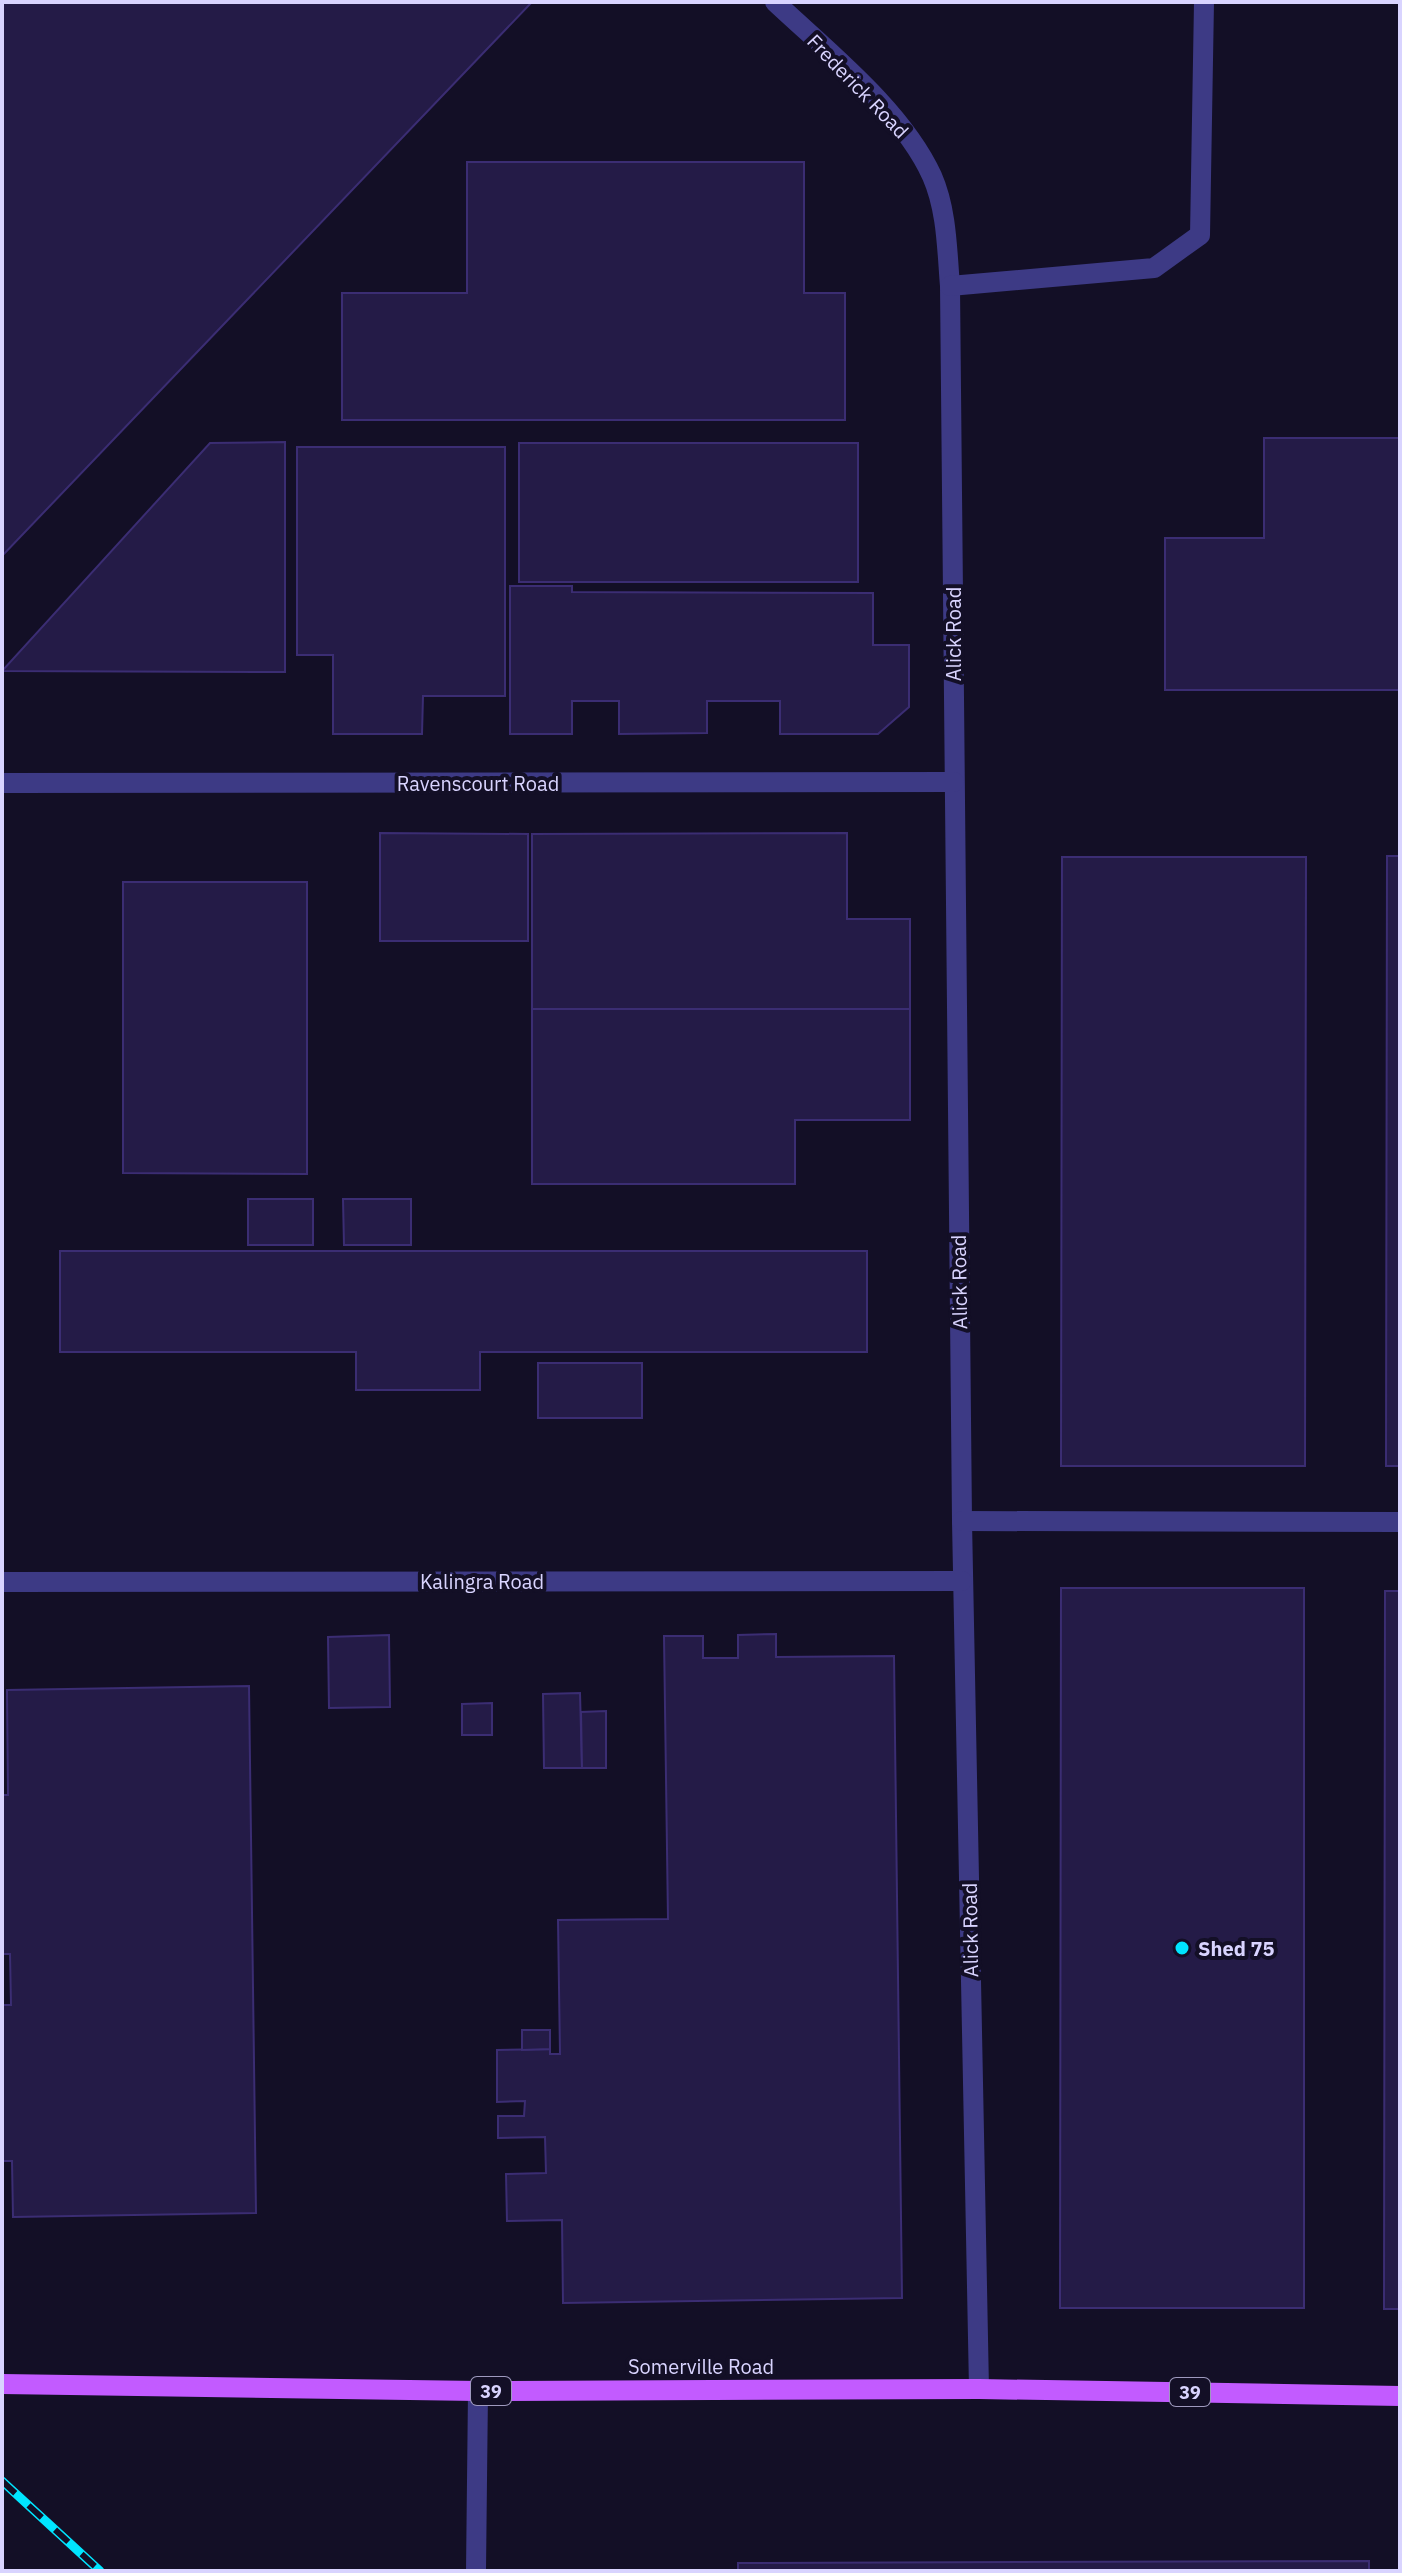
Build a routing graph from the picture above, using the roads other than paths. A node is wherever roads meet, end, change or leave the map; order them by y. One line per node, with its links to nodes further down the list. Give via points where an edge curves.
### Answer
1 (775, 2): 3 (street, Frederick Road, via 904,129)
2 (1204, 2): 4 (street, via 1200,235 1154,268)
3 (933, 177): 4 (street, Alick Road, via 944,217)
4 (950, 286): 5 (street, Alick Road)
5 (954, 782): 6 (street, Ravenscourt Road); 7 (street, Alick Road)
6 (2, 783)
7 (962, 1521): 8 (street); 9 (street, Alick Road)
8 (1400, 1522)
9 (962, 1581): 10 (street, Kalingra Road); 12 (street, Alick Road)
10 (2, 1582)
11 (2, 2384): 13 (main road, Somerville Road / 39)
12 (979, 2389): 13 (main road, Somerville Road / 39); 14 (main road, Somerville Road / 39)
13 (478, 2391): 15 (street)
14 (1400, 2396)
15 (476, 2571)

